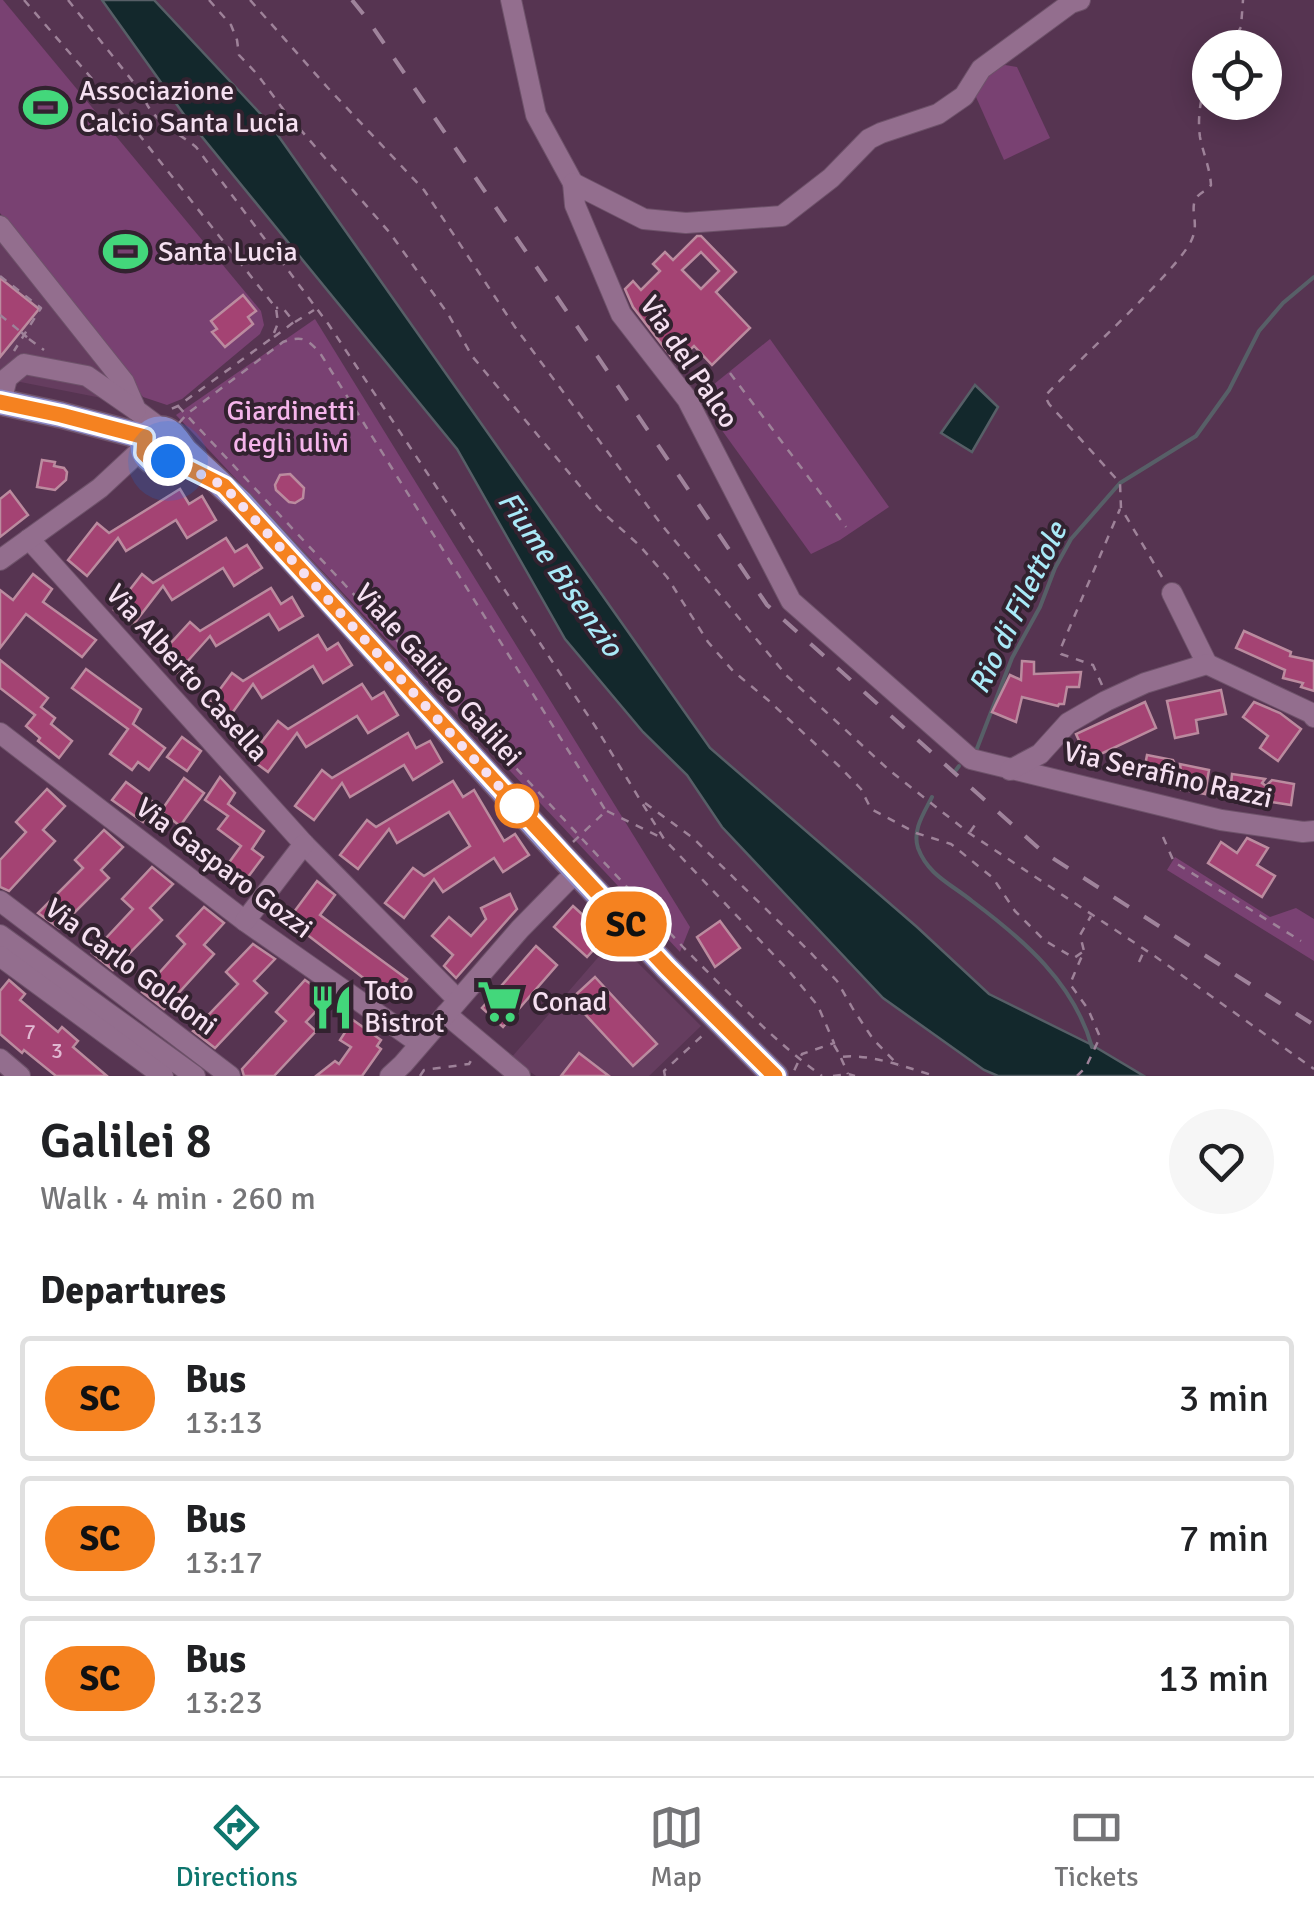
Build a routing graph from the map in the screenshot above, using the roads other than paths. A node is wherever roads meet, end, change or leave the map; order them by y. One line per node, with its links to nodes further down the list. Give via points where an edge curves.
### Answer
1 (511, 0): 3 (street, Via del Palco, via 536,115)
2 (1080, 0): 3 (street, via 981,69 964,96 938,114 869,139 782,216 644,219)
3 (573, 183): 15 (street, Via del Palco, via 575,205 620,314 687,399 791,602 970,758)
4 (4, 238): 6 (street, via 124,382)
5 (0, 402): 6 (street, via 7,378 24,364 87,376); 7 (main road, Viale Galileo Galilei, via 117,418)
6 (136, 410): 7 (street)
7 (157, 444): 8 (street); 18 (main road, Viale Galileo Galilei, via 224,486)
8 (29, 539): 9 (street); 17 (street, Via Alberto Casella)
9 (0, 560)
10 (1172, 593): 11 (street)
11 (1207, 664): 12 (street); 14 (street, via 1106,700 1068,724)
12 (1314, 717)
13 (0, 733): 20 (street, Via Gasparo Gozzi)
14 (1038, 764): 15 (street, Via Serafino Razzi); 16 (street, Via Serafino Razzi, via 1221,820)
15 (1010, 770)
16 (1314, 831)
17 (304, 844): 20 (street); 23 (street, Via Alberto Casella)
18 (573, 855): 23 (street, via 566,882); 32 (main road, Viale Galileo Galilei, via 680,981)
19 (0, 902): 29 (street, Via Carlo Goldoni)
20 (245, 921): 24 (street, Via Gasparo Gozzi)
21 (0, 934): 26 (street, Via Carlo Goldoni)
22 (0, 956): 26 (street, Via Carlo Goldoni)
23 (452, 1007): 24 (street); 31 (street, Via Alberto Casella)
24 (419, 1043): 30 (street)
25 (0, 1059): 27 (street)
26 (164, 1072): 28 (street, Via Carlo Goldoni)
27 (20, 1076)
28 (195, 1076)
29 (230, 1076)
30 (390, 1076)
31 (520, 1076)
32 (775, 1076)

